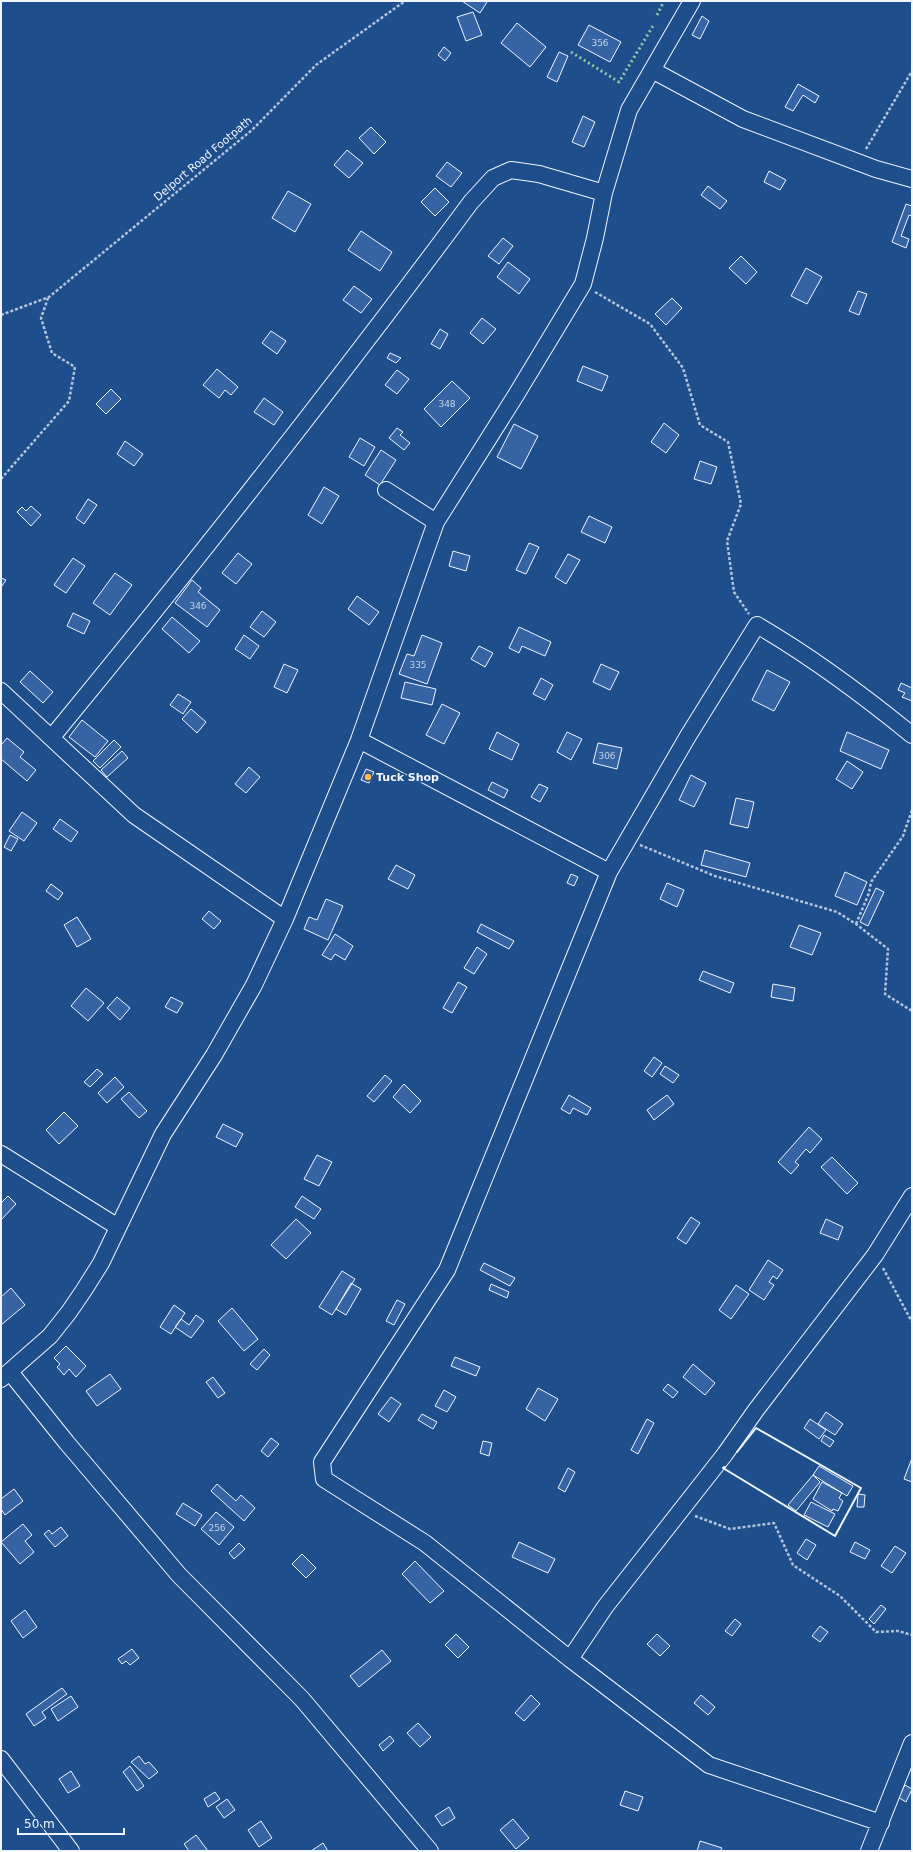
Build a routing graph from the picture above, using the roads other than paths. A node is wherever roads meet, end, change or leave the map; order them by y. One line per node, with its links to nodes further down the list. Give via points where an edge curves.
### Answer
1 (692, 1): 2 (street)
2 (652, 70): 3 (street, via 743,119); 4 (street, via 629,110)
3 (912, 179)
4 (604, 193): 6 (street, via 583,284); 9 (street, via 539,174 511,170 493,178 471,202 312,414)
5 (386, 490): 6 (street)
6 (436, 522): 10 (street)
7 (1, 691): 9 (street)
8 (912, 735): 11 (street, via 798,648 757,625 688,736)
9 (52, 737): 12 (street, via 134,815)
10 (360, 740): 11 (street); 12 (street)
11 (609, 872): 17 (street, via 447,1270 322,1462 324,1479 425,1543)
12 (285, 919): 15 (street, via 254,985 214,1055 163,1134)
13 (1, 1154): 15 (street)
14 (912, 1196): 17 (street, via 876,1255 605,1607)
15 (118, 1227): 16 (street, via 101,1263 69,1312 50,1336)
16 (6, 1376): 22 (street, via 67,1443 179,1575 302,1699)
17 (570, 1659): 20 (street, via 709,1765)
18 (912, 1743): 20 (street)
19 (1, 1759): 21 (street)
20 (881, 1823): 23 (street)
21 (71, 1851)
22 (430, 1851)
23 (869, 1851)

